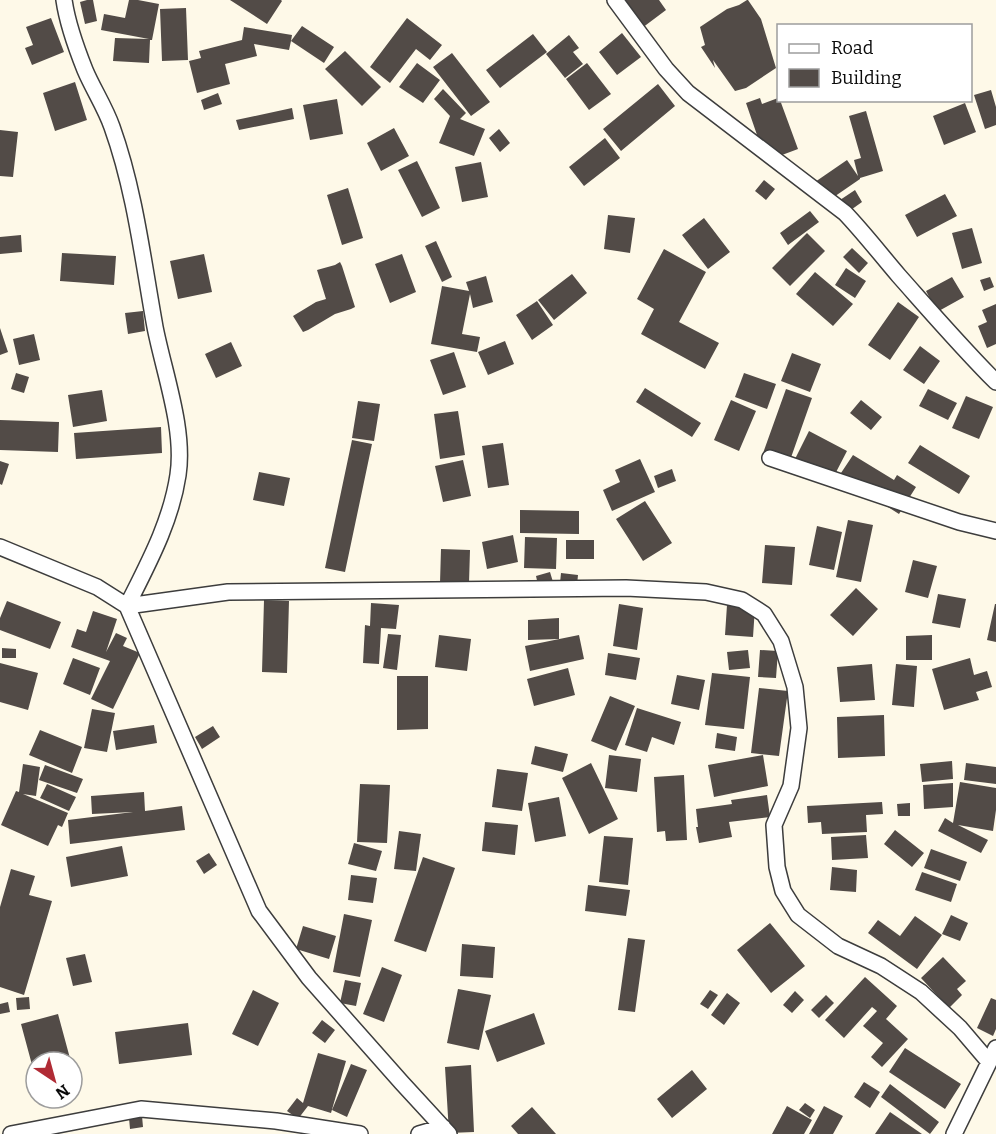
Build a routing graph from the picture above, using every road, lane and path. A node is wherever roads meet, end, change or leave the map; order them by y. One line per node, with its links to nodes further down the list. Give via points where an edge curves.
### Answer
1 (64, 0): 7 (street, via 85,70 112,126 127,174 180,449 170,510)
2 (615, 0): 3 (street, via 688,93 845,213)
3 (996, 382)
4 (770, 458): 5 (street)
5 (996, 531)
6 (0, 547): 7 (street, via 97,586)
7 (127, 606): 8 (street, via 228,592 626,588 706,592 742,600 764,614 781,641 795,687 799,728 791,786 774,825 783,891 798,915 838,946 881,966 921,992); 9 (street, via 259,912 309,978)
8 (993, 1055): 13 (street)
9 (446, 1131): 12 (street)
10 (12, 1134): 11 (street, via 141,1109 276,1121)
11 (360, 1134)
12 (419, 1134)
13 (954, 1134)

